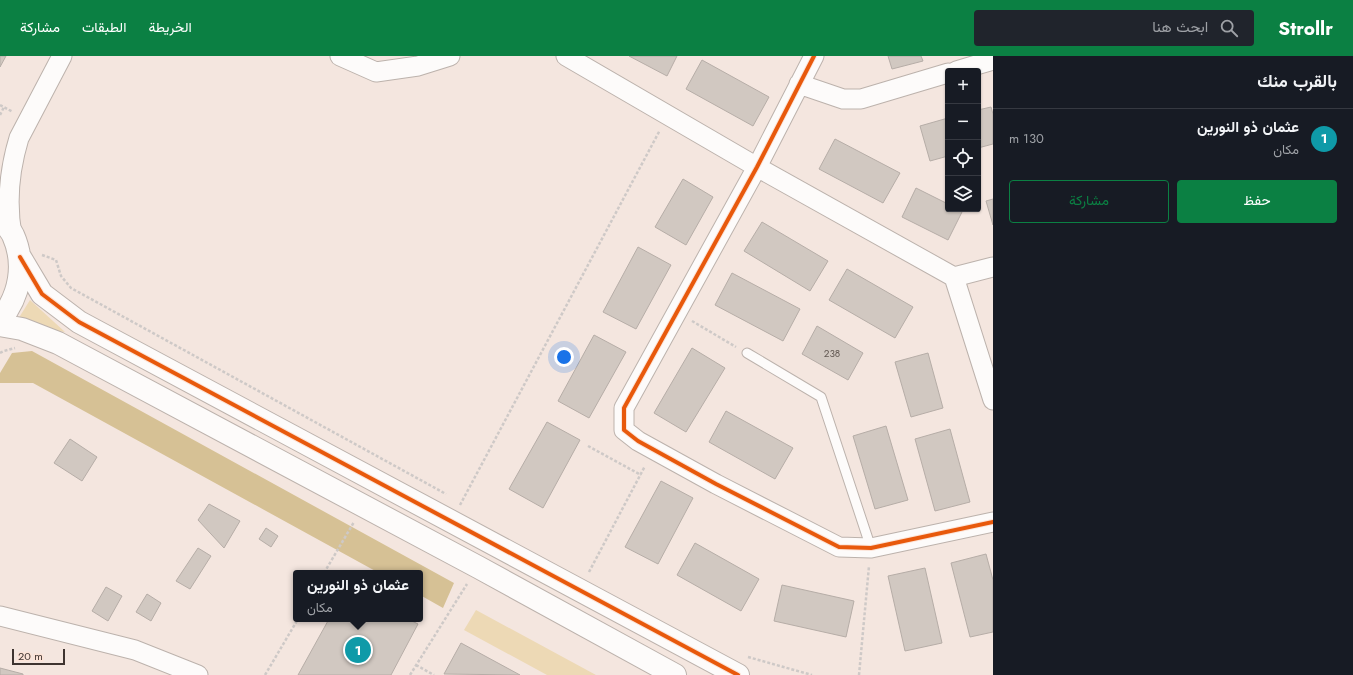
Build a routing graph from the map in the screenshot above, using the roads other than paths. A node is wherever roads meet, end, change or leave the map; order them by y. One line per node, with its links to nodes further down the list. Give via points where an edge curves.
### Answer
1 (62, 56): 10 (street)
2 (340, 56): 3 (street, via 376,72 418,66)
3 (450, 56)
4 (566, 56): 12 (street)
5 (814, 56): 9 (street)
6 (993, 60): 7 (street)
7 (966, 68)
8 (945, 74): 9 (street, via 861,99 843,99)
9 (799, 84): 12 (street)
10 (19, 138): 11 (street); 14 (street, via 9,179 8,207)
11 (0, 154)
12 (757, 168): 16 (street); 22 (street, via 624,408 624,430 638,441 716,484 839,546)
13 (0, 217): 14 (street)
14 (16, 245): 17 (street, via 20,275 16,293); 23 (street, via 42,294 79,322 456,511)
15 (993, 267): 16 (street)
16 (954, 277): 20 (street)
17 (0, 320)
18 (0, 325): 25 (street, via 22,329 58,343)
19 (747, 353): 22 (lane, via 821,397)
20 (993, 400)
21 (993, 522): 22 (street)
22 (871, 548)
23 (598, 599): 25 (street); 26 (street)
24 (0, 616): 27 (street, via 135,650)
25 (584, 625): 28 (street)
26 (741, 665)
27 (198, 675)
28 (675, 675)

